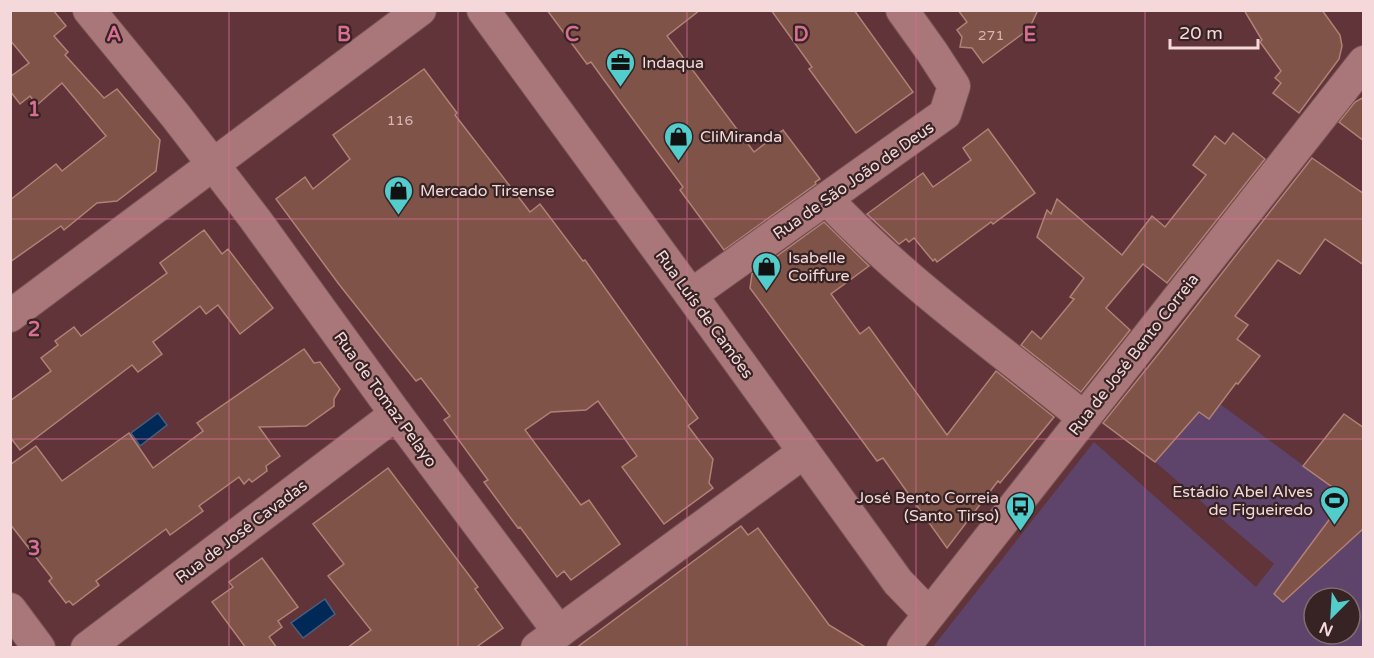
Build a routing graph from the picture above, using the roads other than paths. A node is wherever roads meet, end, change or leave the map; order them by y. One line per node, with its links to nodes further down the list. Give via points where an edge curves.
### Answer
1 (89, 10): 6 (street, Rua de Tomaz Pelayo)
2 (420, 10): 6 (street)
3 (483, 10): 8 (street, Rua Luís de Camões)
4 (902, 10): 7 (street, Rua de São João de Deus, via 954,86 945,114)
5 (1364, 62): 11 (street, Rua de José Bento Correia)
6 (214, 166): 9 (street); 10 (street, Rua de Tomaz Pelayo)
7 (827, 199): 8 (street, Rua de São João de Deus); 11 (street, via 855,229 928,292)
8 (691, 295): 12 (street, Rua Luís de Camões)
9 (10, 316)
10 (396, 414): 15 (street, Rua de Tomaz Pelayo); 17 (street, Rua de José Cavadas)
11 (1083, 417): 14 (street, Rua de José Bento Correia)
12 (804, 452): 14 (street, Rua Luís de Camões, via 898,582); 15 (street)
13 (10, 609): 16 (street)
14 (929, 614): 18 (street, Rua de José Bento Correia)
15 (548, 640)
16 (39, 648)
17 (87, 648)
18 (903, 648)

